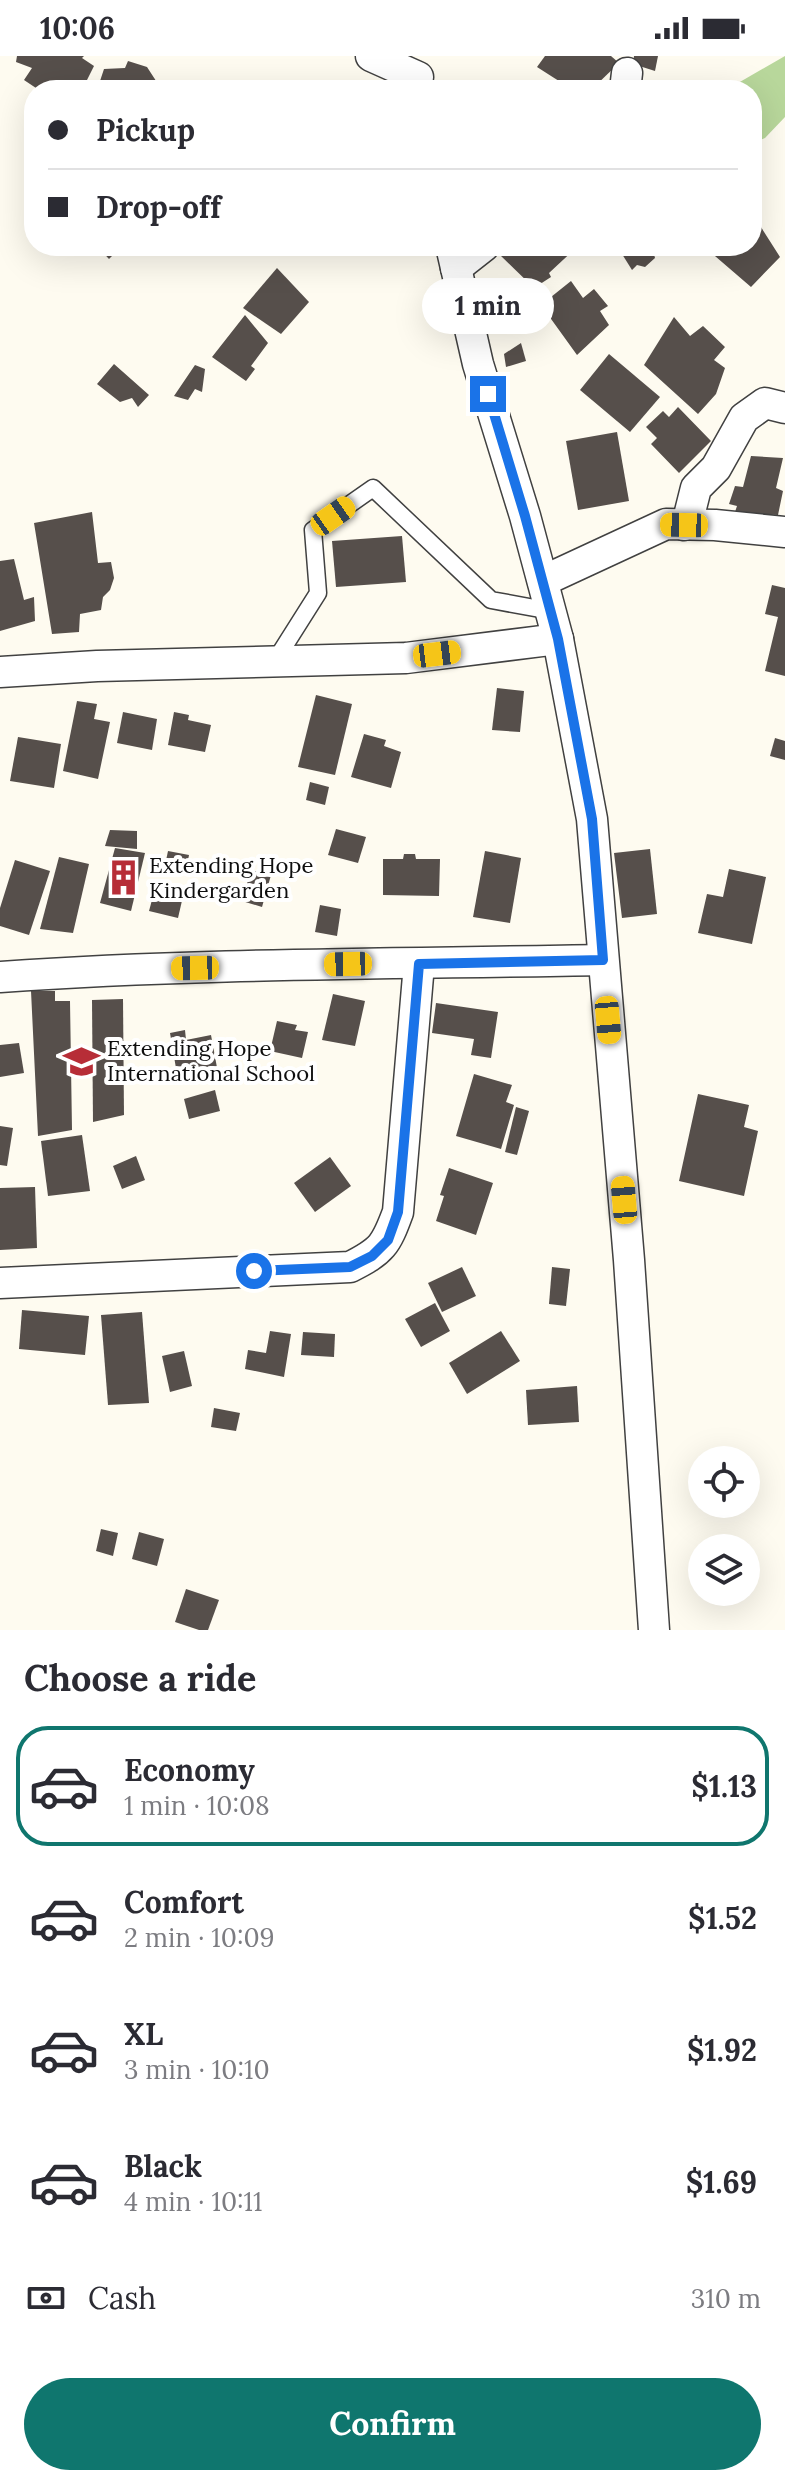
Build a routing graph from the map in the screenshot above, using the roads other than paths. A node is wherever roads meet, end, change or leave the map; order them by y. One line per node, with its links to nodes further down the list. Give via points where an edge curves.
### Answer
1 (371, 56): 2 (street)
2 (418, 74)
3 (454, 257): 7 (street, via 478,364)
4 (785, 408): 5 (street, via 765,403 744,418 716,468 696,488)
5 (684, 525): 6 (street); 7 (street, via 666,524)
6 (785, 532)
7 (543, 581): 8 (street)
8 (554, 625): 9 (street, via 406,658); 9 (lane, via 491,600 373,488 313,530 318,593); 11 (street, via 592,819)
9 (275, 661): 10 (street)
10 (0, 672)
11 (603, 960): 12 (street); 15 (street)
12 (419, 964): 13 (street); 14 (street, via 398,1212 388,1240 372,1256 350,1267)
13 (0, 977)
14 (0, 1283)
15 (654, 1630)

